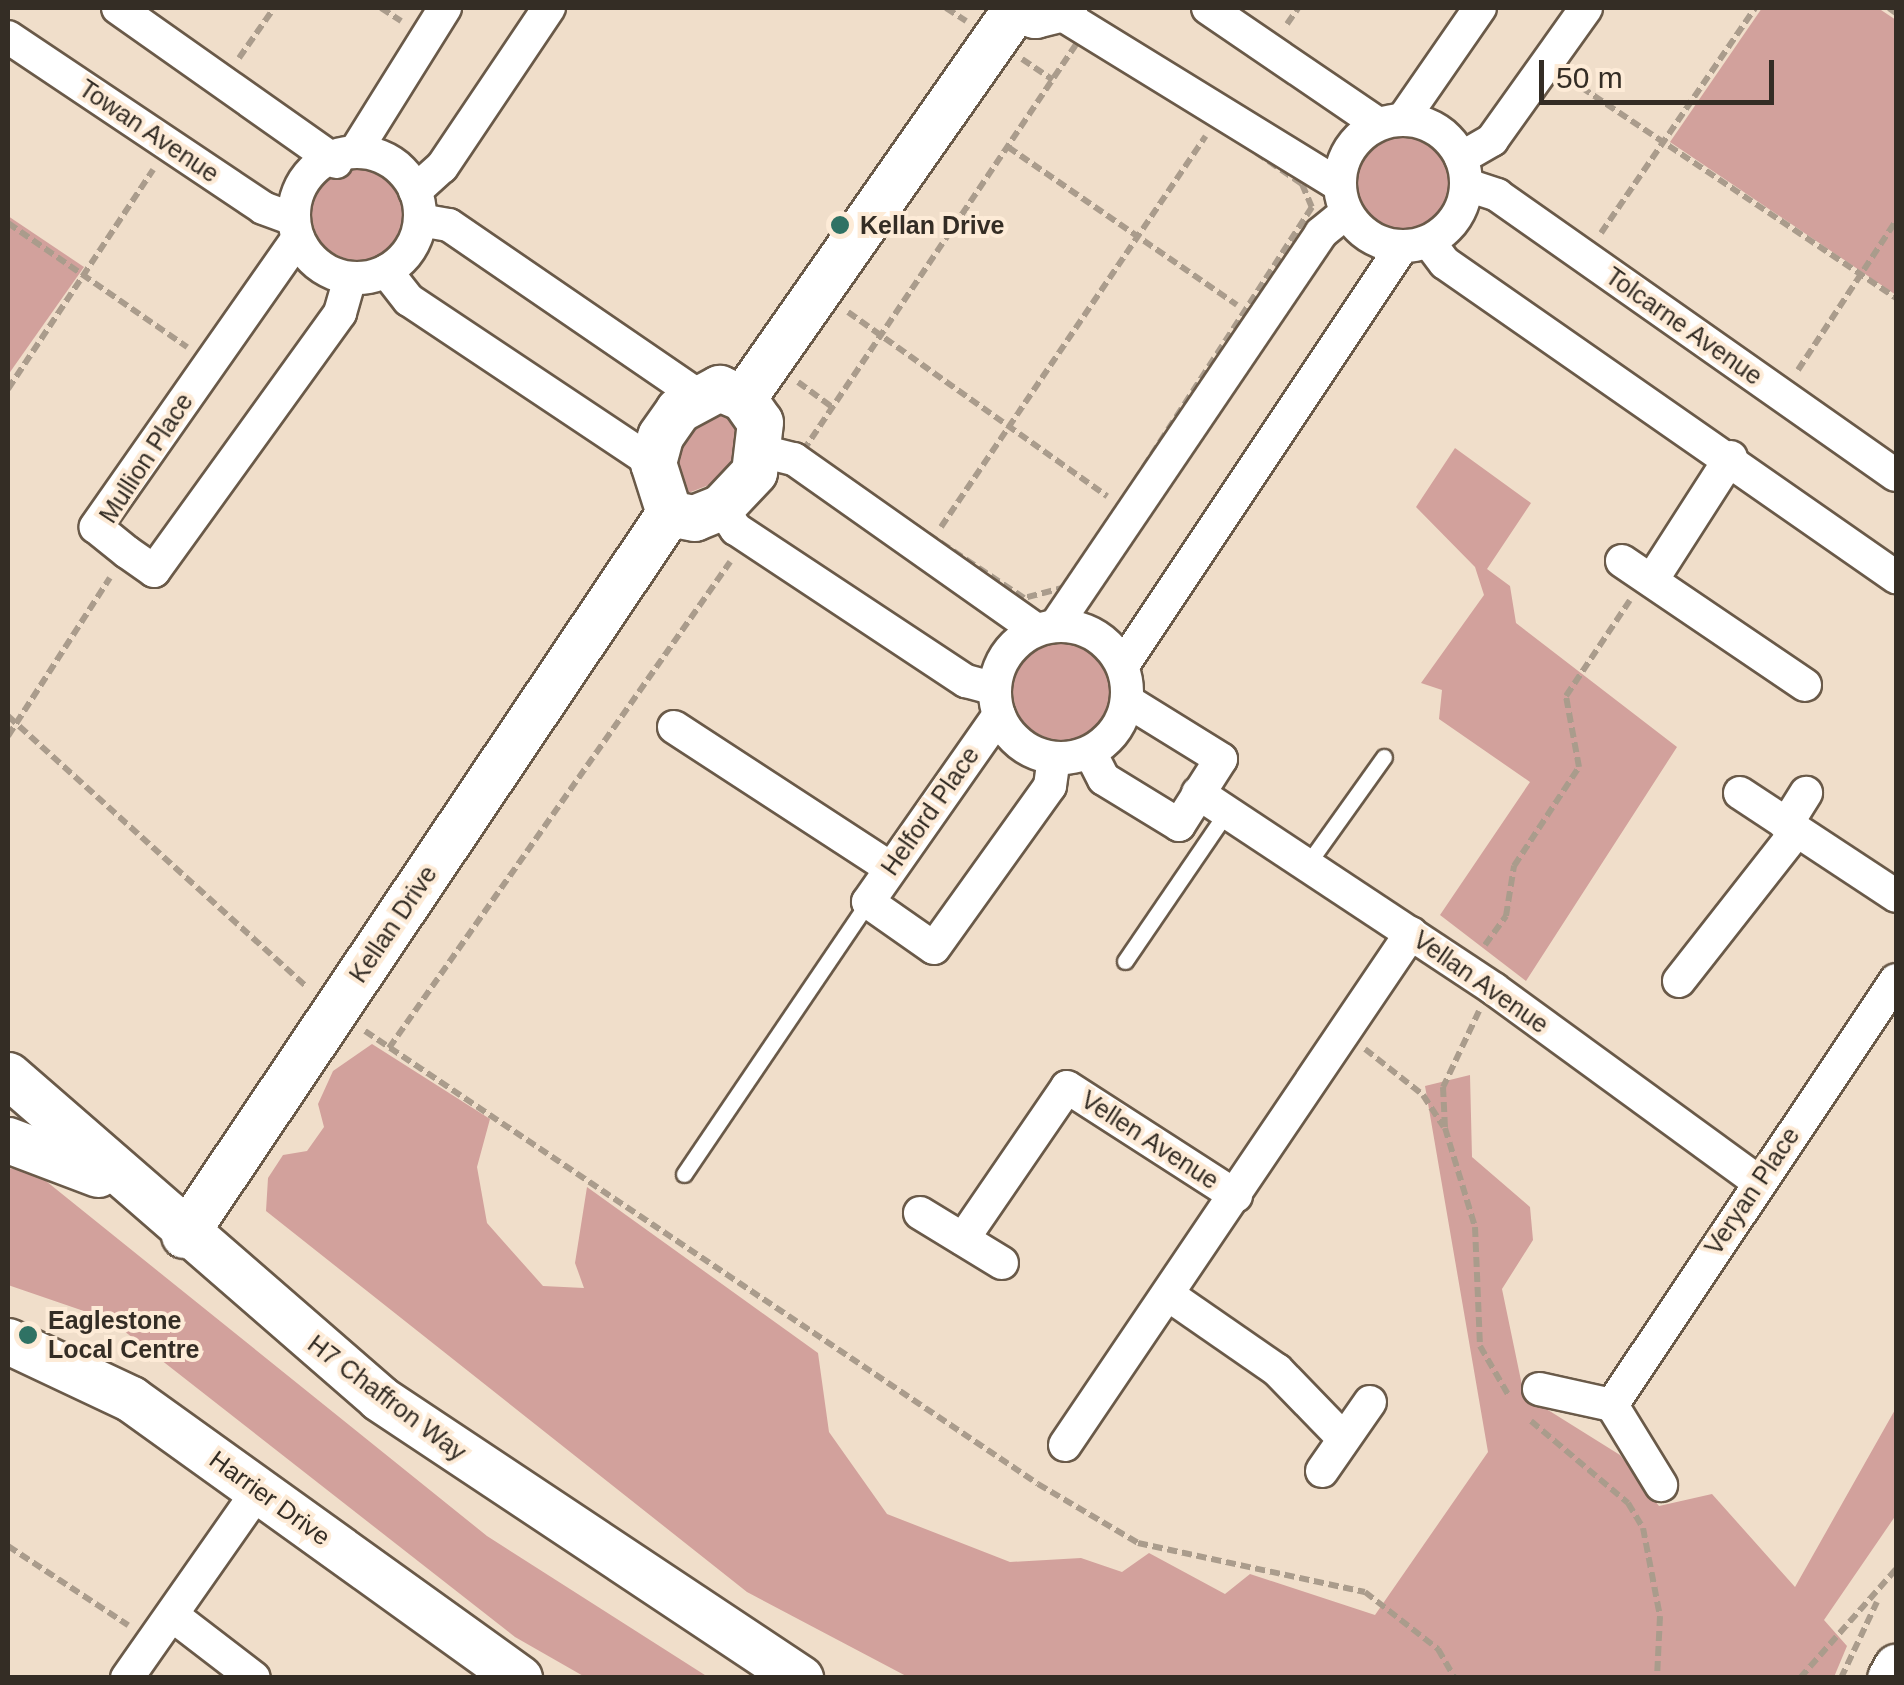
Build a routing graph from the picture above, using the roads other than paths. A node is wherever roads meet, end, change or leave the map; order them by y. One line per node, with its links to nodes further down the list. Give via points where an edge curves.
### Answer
1 (118, 8): 10 (street)
2 (445, 8): 10 (street)
3 (549, 8): 13 (street)
4 (1208, 8): 9 (street)
5 (1480, 8): 9 (street, Helford Place)
6 (1586, 8): 11 (street)
7 (1037, 9): 12 (street); 18 (street, via 817,290)
8 (8, 37): 14 (street, Towan Avenue)
9 (1391, 122): 11 (street, via 1438,130); 12 (street, Helford Place, via 1349,148)
10 (346, 157): 13 (street, via 402,170); 14 (street, via 308,174)
11 (1464, 172): 15 (street, via 1449,228); 22 (street, Tolcarne Avenue)
12 (1342, 199): 15 (street, via 1379,243); 28 (street, Helford Place)
13 (418, 205): 16 (street, via 405,256); 18 (street)
14 (295, 228): 17 (street, via 312,260); 17 (street, Mullion Place, via 96,528 154,571 340,313)
15 (1415, 245): 20 (street); 29 (street)
16 (386, 271): 17 (street); 21 (street, via 409,300)
17 (350, 278)
18 (721, 397): 19 (street, via 760,422); 21 (street, via 660,436)
19 (782, 451): 24 (street); 28 (street)
20 (1731, 457): 26 (street); 27 (street)
21 (653, 463): 23 (street)
22 (1896, 476)
23 (670, 513): 24 (street); 57 (street, Kellan Drive)
24 (734, 522): 32 (street)
25 (1622, 561): 27 (street)
26 (1896, 577)
27 (1652, 580): 30 (street)
28 (1046, 628): 29 (street, via 1096,634); 32 (street, Helford Place, via 1006,654)
29 (1123, 666): 31 (street)
30 (1804, 685)
31 (1127, 701): 34 (street, via 1114,731); 37 (street, via 1221,759)
32 (997, 702): 36 (street, Helford Place, via 1031,752); 43 (street, Helford Place)
33 (674, 727): 43 (street)
34 (1090, 752): 36 (street); 37 (street, via 1104,779 1179,825)
35 (1384, 757): 42 (lane)
36 (1054, 758): 45 (street, Helford Place, via 1050,786 934,948)
37 (1198, 793): 40 (street, Vellan Avenue)
38 (1740, 793): 41 (street)
39 (1806, 793): 41 (street)
40 (1226, 813): 42 (street, Vellan Avenue); 47 (lane)
41 (1791, 829): 44 (street); 49 (street)
42 (1310, 862): 46 (street, Vellan Avenue)
43 (890, 868): 45 (street, Helford Place)
44 (1896, 896)
45 (868, 902): 52 (lane)
46 (1411, 932): 53 (street, Vellan Avenue); 55 (street, Vellen Avenue)
47 (1125, 961)
48 (1896, 980): 53 (street, Veryan Place)
49 (1679, 981)
50 (8, 1075): 54 (street, H7 Chaffron Way)
51 (8, 1140): 54 (street)
52 (684, 1174)
53 (1757, 1181): 64 (street, Veryan Place)
54 (128, 1186): 57 (street, H7 Chaffron Way)
55 (1236, 1196): 58 (street, Vellen Avenue, via 1067,1087); 60 (street, Vellen Avenue)
56 (920, 1213): 58 (street)
57 (184, 1235): 75 (street, H7 Chaffron Way, via 379,1398)
58 (963, 1239): 59 (street)
59 (1002, 1263)
60 (1170, 1296): 65 (street, via 1277,1370); 66 (street, Vellen Avenue)
61 (8, 1341): 69 (street, Harrier Drive, via 131,1398)
62 (1539, 1389): 64 (street)
63 (1370, 1402): 65 (street)
64 (1612, 1406): 68 (street)
65 (1343, 1438): 67 (street)
66 (1066, 1445)
67 (1322, 1471)
68 (1661, 1486)
69 (260, 1488): 70 (street); 74 (street, Harrier Drive)
70 (163, 1629): 72 (street); 73 (street)
71 (1896, 1666): 76 (street)
72 (127, 1678)
73 (254, 1678)
74 (519, 1678)
75 (800, 1678)
76 (1890, 1678)

